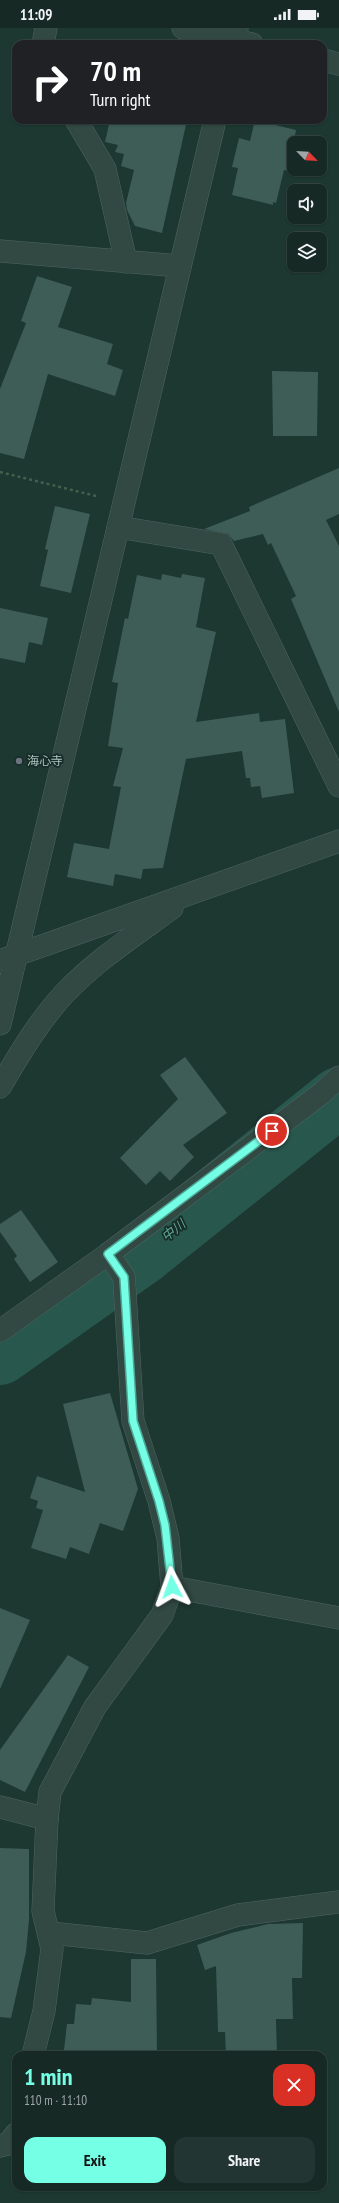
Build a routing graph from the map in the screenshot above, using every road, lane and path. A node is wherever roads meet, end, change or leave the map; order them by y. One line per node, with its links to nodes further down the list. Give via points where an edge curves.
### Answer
1 (46, 28): 4 (street)
2 (184, 28): 3 (street)
3 (239, 39)
4 (44, 40)
5 (327, 61): 6 (street)
6 (339, 64)
7 (78, 124): 10 (street, via 105,169)
8 (214, 124): 11 (street)
9 (0, 251): 10 (street)
10 (126, 262): 11 (street)
11 (180, 266): 13 (street)
12 (0, 472): 13 (path)
13 (124, 503): 14 (street)
14 (118, 527): 15 (street, via 221,544); 18 (street)
15 (339, 786)
16 (339, 841): 17 (street)
17 (189, 896): 18 (street); 21 (street, via 112,952 64,994 33,1031)
18 (8, 958): 19 (street)
19 (0, 1024)
20 (339, 1078): 22 (street)
21 (0, 1087)
22 (116, 1265): 23 (street); 24 (street, via 133,1421 161,1508 168,1538)
23 (0, 1331)
24 (172, 1587): 25 (street); 27 (street, via 162,1615 95,1707 70,1753 50,1792)
25 (339, 1618)
26 (0, 1807): 27 (street)
27 (47, 1819): 29 (street, via 43,1911)
28 (338, 1904): 29 (street, via 238,1915 147,1943)
29 (50, 1933): 30 (street, via 52,1949 44,2011)
30 (33, 2051)
31 (12, 2139): 32 (street, via 8,2144)
32 (0, 2146)

